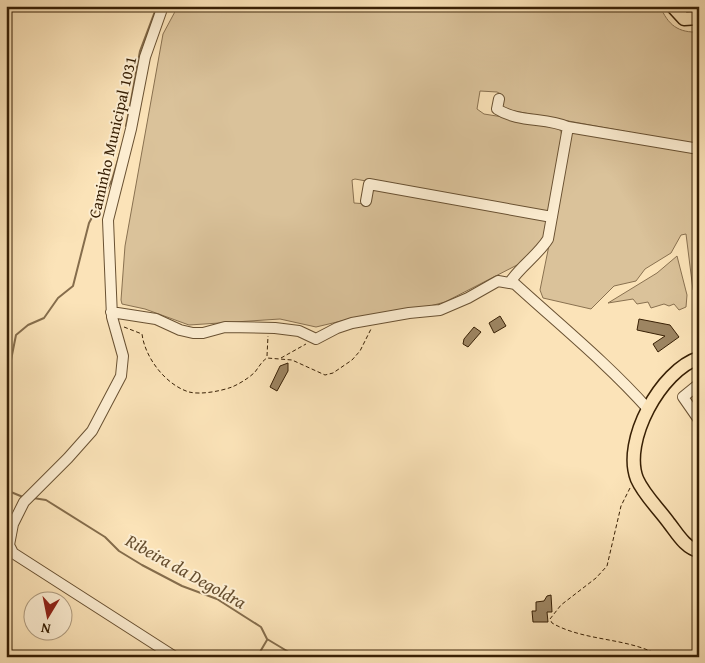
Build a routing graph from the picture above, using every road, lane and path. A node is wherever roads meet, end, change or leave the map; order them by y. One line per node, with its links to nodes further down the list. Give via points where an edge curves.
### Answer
1 (163, 6): 10 (street, Caminho Municipal 1031, via 145,57 108,220)
2 (672, 6): 3 (main road, via 684,19)
3 (699, 18)
4 (499, 99): 5 (street, via 497,109 504,113)
5 (568, 127): 6 (street); 8 (street)
6 (699, 149)
7 (366, 201): 8 (street, via 368,184)
8 (552, 217): 9 (street, via 548,239)
9 (510, 282): 11 (street, via 498,280 440,310); 18 (street, via 616,374)
10 (111, 313): 12 (street, via 156,319 193,333 225,327); 14 (path, via 124,328 142,334 148,355 157,369 171,382 190,392 232,387 255,372); 22 (street, Caminho Municipal 1031, via 114,332 124,356 118,385 92,431 24,502 13,524 8,545 13,553)
11 (382, 318): 13 (street, via 337,328); 15 (path, via 367,334 356,355 332,373 318,374 292,360)
12 (275, 328): 13 (street, via 298,331); 14 (path, via 267,339)
13 (316, 339): 15 (path)
14 (267, 358): 15 (path)
15 (281, 358)
16 (699, 358): 18 (main road, via 671,375)
17 (699, 384): 19 (street, via 683,398)
18 (648, 410): 21 (main road, via 634,457 638,480 688,546)
19 (699, 420)
20 (630, 487): 23 (path, via 621,506 607,566 561,605 550,619 570,631 642,648)
21 (699, 551)
22 (175, 657)
23 (662, 657)

